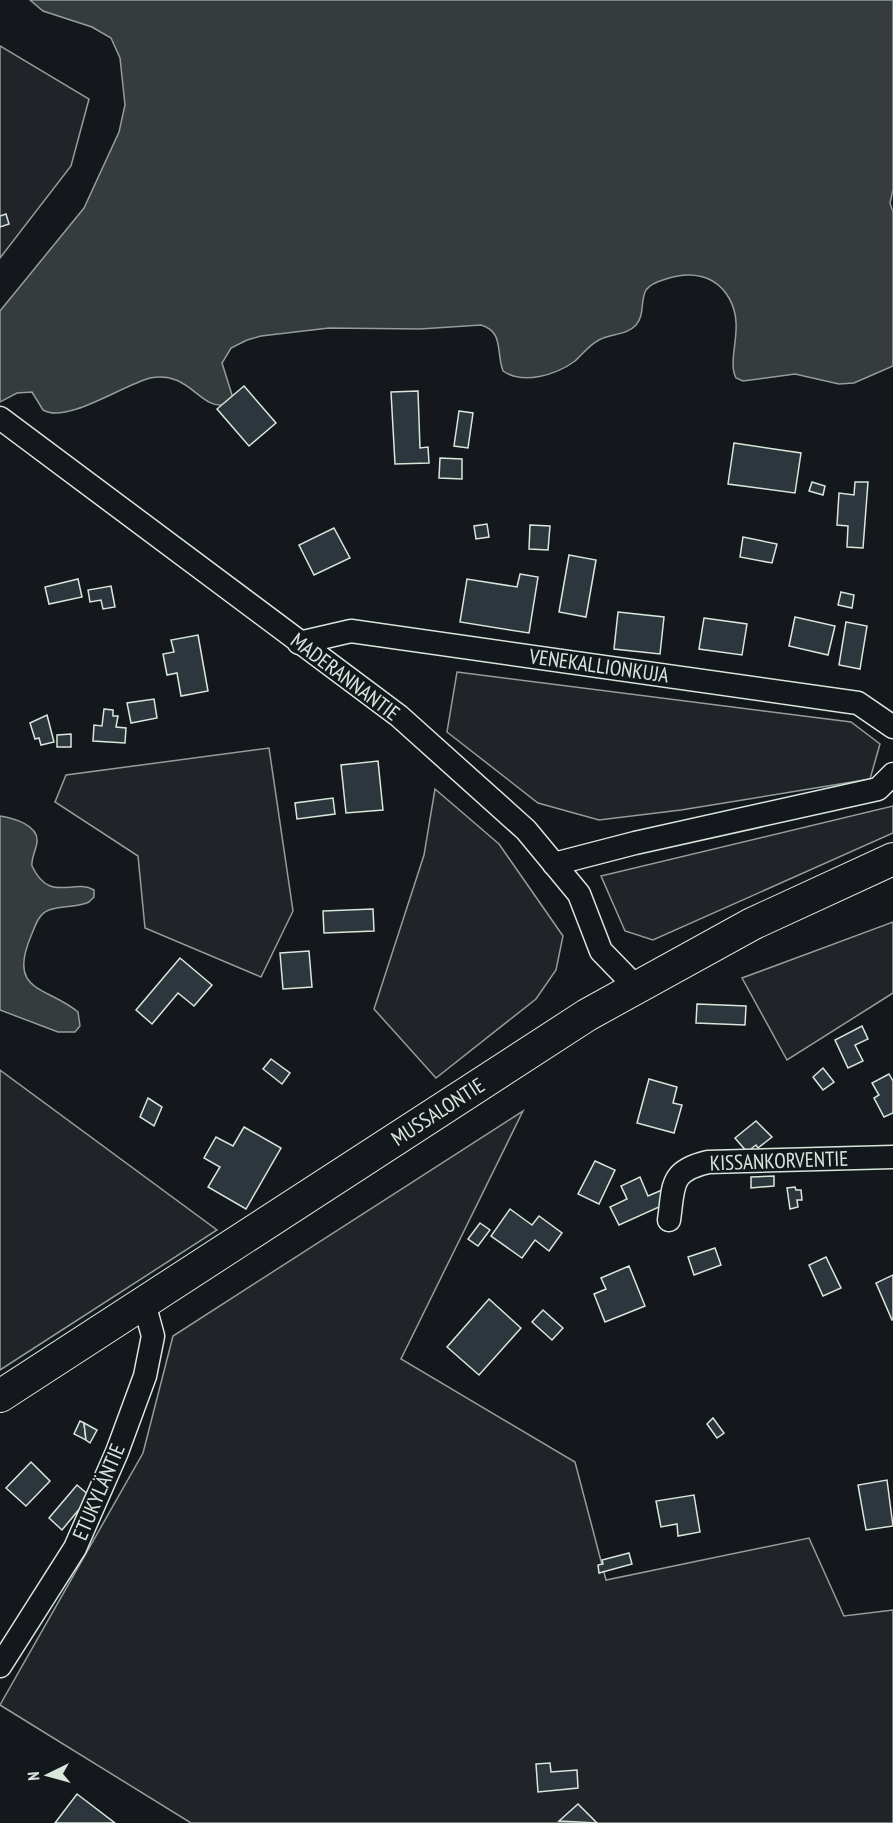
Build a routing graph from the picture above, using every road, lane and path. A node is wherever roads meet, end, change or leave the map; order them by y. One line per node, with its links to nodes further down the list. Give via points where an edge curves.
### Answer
1 (0, 418): 2 (street, MADERANNANTIE)
2 (299, 643): 3 (street, VENEKALLIONKUJA, via 351,631 387,636 858,703); 6 (street, MADERANNANTIE, via 399,716 526,830)
3 (893, 727)
4 (893, 774): 6 (street, via 878,789)
5 (893, 859): 7 (main road, MUSSALONTIE, via 752,924)
6 (554, 864): 7 (street, MADERANNANTIE, via 579,894 601,951)
7 (636, 987): 10 (main road, MUSSALONTIE)
8 (893, 1157): 9 (street, KISSANKORVENTIE, via 708,1162 688,1167 675,1182)
9 (669, 1220)
10 (144, 1303): 11 (main road, MUSSALONTIE); 12 (street, ETUKYLÄNTIE, via 153,1336 145,1376 117,1452 75,1548)
11 (0, 1396)
12 (0, 1665)

